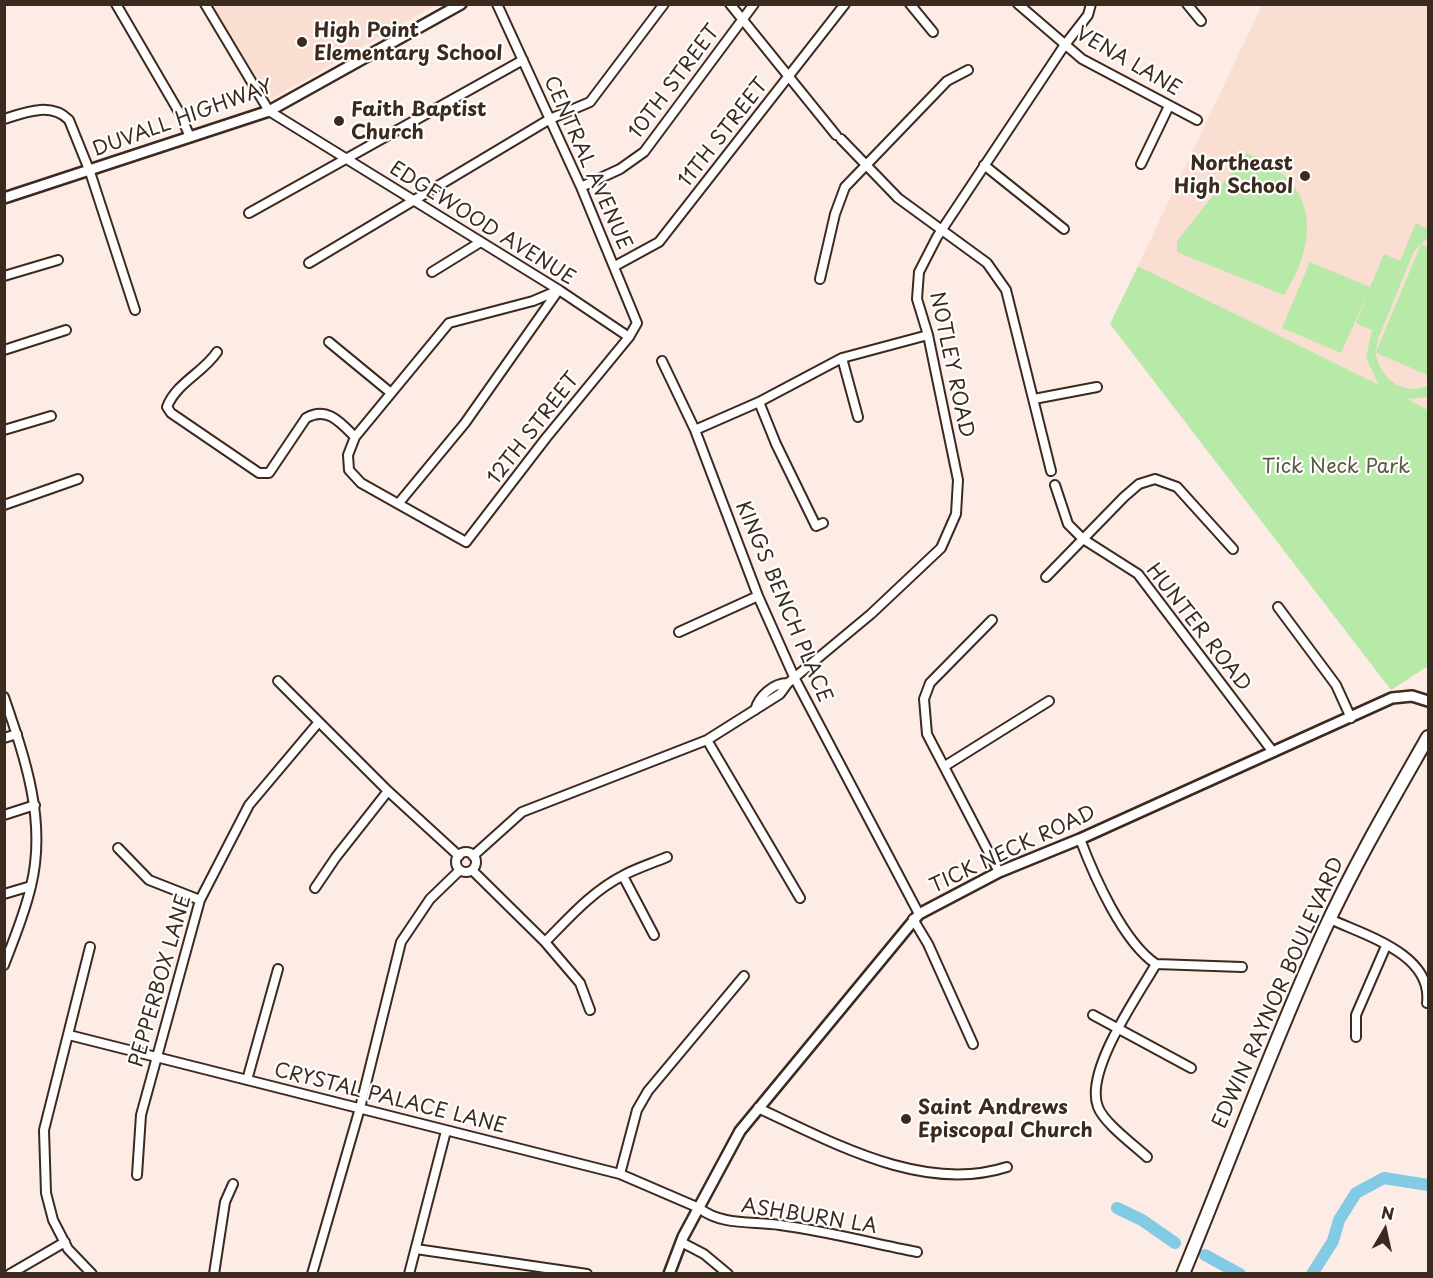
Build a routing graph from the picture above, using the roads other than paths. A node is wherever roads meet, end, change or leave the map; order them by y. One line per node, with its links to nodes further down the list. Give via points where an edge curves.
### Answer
1 (116, 4): 25 (street)
2 (205, 4): 21 (street, EDGEWOOD AVENUE)
3 (461, 4): 21 (street, DUVALL HIGHWAY)
4 (496, 4): 17 (street, CENTRAL AVENUE)
5 (664, 4): 23 (street, via 590,102)
6 (730, 4): 13 (street)
7 (754, 4): 13 (street, 10TH STREET)
8 (845, 4): 19 (street, 11TH STREET)
9 (910, 4): 15 (street)
10 (1018, 4): 16 (street, VENA LANE)
11 (1091, 4): 16 (street, NOTLEY ROAD, via 1088,15)
12 (1187, 4): 14 (street)
13 (743, 19): 19 (street); 31 (street, 10TH STREET, via 644,152 620,169)
14 (1201, 21)
15 (933, 32)
16 (1064, 46): 20 (street, VENA LANE); 28 (street, NOTLEY ROAD)
17 (523, 60): 23 (street, CENTRAL AVENUE); 26 (street)
18 (968, 70): 29 (street, via 947,81)
19 (788, 77): 29 (street); 40 (street, 11TH STREET, via 659,242)
20 (1169, 106): 24 (street, VENA LANE); 27 (street)
21 (269, 111): 25 (street, DUVALL HIGHWAY); 26 (street, EDGEWOOD AVENUE)
22 (4, 119): 30 (street, via 43,108 63,114)
23 (550, 119): 31 (street, CENTRAL AVENUE); 33 (street)
24 (1197, 120)
25 (190, 137): 30 (street, DUVALL HIGHWAY)
26 (346, 159): 33 (street, EDGEWOOD AVENUE); 34 (street)
27 (1141, 164)
28 (984, 165): 35 (street, NOTLEY ROAD); 36 (street)
29 (866, 166): 35 (street, via 898,198); 43 (street, via 845,187)
30 (90, 172): 32 (street, DUVALL HIGHWAY); 45 (street)
31 (581, 187): 40 (street, CENTRAL AVENUE)
32 (4, 198)
33 (413, 202): 37 (street, EDGEWOOD AVENUE); 39 (street)
34 (249, 213)
35 (943, 228): 47 (street, NOTLEY ROAD, via 919,272 917,299); 56 (street, via 987,263 1006,290)
36 (1064, 229)
37 (479, 243): 41 (street); 44 (street, EDGEWOOD AVENUE)
38 (58, 260): 42 (street)
39 (309, 263)
40 (615, 266): 48 (street, CENTRAL AVENUE, via 637,323)
41 (432, 272)
42 (4, 276)
43 (820, 279)
44 (559, 290): 48 (street, EDGEWOOD AVENUE); 55 (street, via 450,323); 66 (street, via 465,423)
45 (135, 310)
46 (66, 330): 50 (street)
47 (928, 335): 52 (street); 77 (street, NOTLEY ROAD, via 958,480 956,514 941,548 872,614)
48 (629, 337): 66 (street, 12TH STREET, via 466,542)
49 (329, 342): 55 (street)
50 (4, 350)
51 (217, 352): 62 (street, via 167,407 259,472 269,473 306,418 313,414 332,415)
52 (842, 358): 57 (street); 59 (street)
53 (662, 361): 61 (street, KINGS BENCH PLACE)
54 (1097, 387): 56 (street)
55 (392, 393): 62 (street)
56 (1034, 399): 63 (street)
57 (759, 402): 61 (street); 68 (street, via 816,526)
58 (51, 416): 60 (street)
59 (858, 417)
60 (4, 430)
61 (694, 430): 72 (street, KINGS BENCH PLACE)
62 (355, 437): 66 (street, via 348,455 349,470 361,483)
63 (1051, 471)
64 (78, 479): 67 (street)
65 (1055, 484): 69 (street, via 1068,524)
66 (398, 504)
67 (4, 505)
68 (823, 523)
69 (1083, 539): 70 (street, via 1139,484 1155,479 1176,486); 71 (street); 87 (street, HUNTER ROAD, via 1138,574)
70 (1233, 549)
71 (1046, 577)
72 (758, 596): 75 (street); 77 (street, KINGS BENCH PLACE)
73 (1278, 607): 81 (street, via 1336,685)
74 (992, 620): 88 (street, via 930,683 924,699 927,734)
75 (679, 632)
76 (278, 681): 82 (street)
77 (792, 681): 86 (street, NOTLEY ROAD, via 779,683 758,700 755,710); 106 (street, KINGS BENCH PLACE)
78 (4, 697): 83 (street)
79 (1049, 700): 88 (street)
80 (1428, 701): 81 (street, TICK NECK ROAD, via 1402,696)
81 (1352, 718): 87 (street, TICK NECK ROAD)
82 (318, 723): 89 (street); 105 (street, PEPPERBOX LANE, via 249,805)
83 (17, 734): 85 (street); 90 (street)
84 (1428, 737): 107 (main road, EDWIN RAYNOR BOULEVARD, via 1366,845)
85 (4, 738)
86 (706, 740): 95 (street, NOTLEY ROAD, via 522,812); 104 (street)
87 (1273, 752): 92 (street, TICK NECK ROAD)
88 (945, 766): 99 (street)
89 (388, 791): 94 (street); 102 (street)
90 (35, 805): 91 (street); 101 (street, via 36,852)
91 (4, 815)
92 (1080, 839): 99 (street, TICK NECK ROAD); 112 (street, via 1120,923 1145,957)
93 (118, 848): 105 (street, via 149,880)
94 (459, 856): 95 (street); 97 (street, via 456,862)
95 (473, 856): 98 (street)
96 (667, 857): 100 (street)
97 (460, 870): 98 (street); 127 (street, via 430,899 401,942)
98 (472, 870): 109 (street)
99 (999, 872): 106 (street, TICK NECK ROAD)
100 (622, 876): 108 (street); 109 (street, via 583,903)
101 (31, 886): 103 (street); 113 (street)
102 (315, 888)
103 (4, 894)
104 (800, 898)
105 (200, 900): 124 (street, PEPPERBOX LANE)
106 (916, 916): 123 (street, KINGS BENCH PLACE); 128 (street, TICK NECK ROAD)
107 (1330, 919): 110 (street); 148 (main road, EDWIN RAYNOR BOULEVARD)
108 (654, 935)
109 (545, 942): 118 (street, via 580,983)
110 (1386, 946): 117 (street, via 1402,954 1424,978); 122 (street, via 1356,1015)
111 (90, 947): 121 (street)
112 (1156, 964): 114 (street); 120 (street)
113 (4, 965)
114 (1242, 967)
115 (278, 969): 126 (street)
116 (744, 976): 132 (street, via 648,1091 638,1110)
117 (1427, 1003)
118 (590, 1010)
119 (1093, 1015): 120 (street)
120 (1118, 1031): 125 (street); 130 (street, via 1096,1082 1098,1108)
121 (69, 1035): 124 (street, CRYSTAL PALACE LANE); 136 (street, via 44,1130 46,1193 53,1220)
122 (1356, 1037)
123 (973, 1044)
124 (155, 1056): 126 (street, CRYSTAL PALACE LANE); 133 (street, PEPPERBOX LANE, via 141,1115)
125 (1191, 1068)
126 (247, 1080): 127 (street, CRYSTAL PALACE LANE)
127 (360, 1108): 129 (street, CRYSTAL PALACE LANE); 143 (street)
128 (758, 1108): 131 (street, via 839,1145 907,1168 954,1175 990,1173); 135 (street, TICK NECK ROAD, via 740,1131)
129 (446, 1131): 132 (street, CRYSTAL PALACE LANE); 138 (street)
130 (1147, 1157)
131 (1006, 1167)
132 (620, 1174): 135 (street, CRYSTAL PALACE LANE)
133 (137, 1175)
134 (233, 1185): 142 (street, via 225,1202)
135 (699, 1208): 137 (street, TICK NECK ROAD); 139 (street, ASHBURN LA, via 708,1215 732,1221 779,1225)
136 (65, 1242): 140 (street); 141 (street)
137 (681, 1242): 146 (street, TICK NECK ROAD); 147 (street, via 704,1254)
138 (416, 1249): 144 (street); 145 (street)
139 (917, 1252)
140 (10, 1274)
141 (92, 1274)
142 (214, 1274)
143 (312, 1274)
144 (409, 1274)
145 (586, 1274)
146 (669, 1274)
147 (728, 1274)
148 (1183, 1274)

